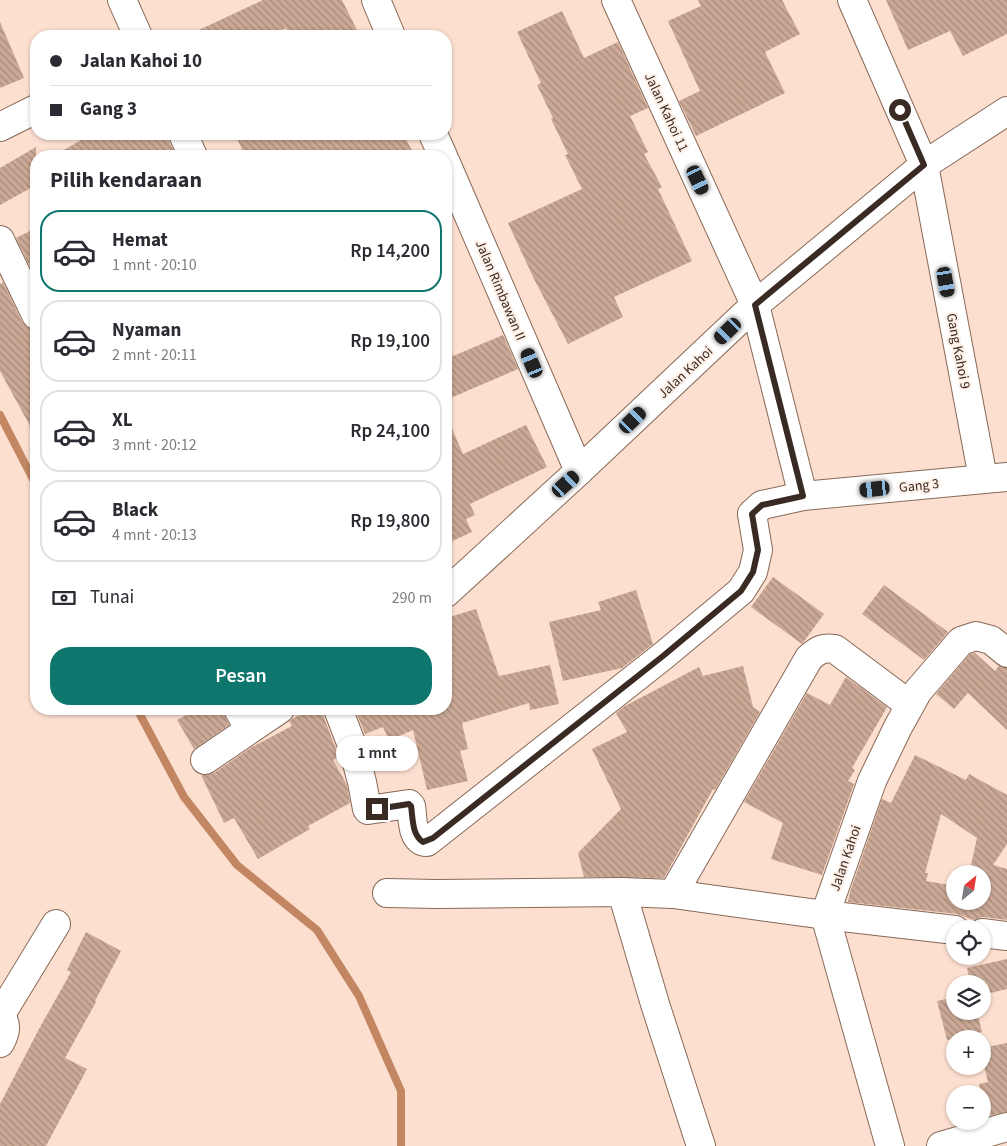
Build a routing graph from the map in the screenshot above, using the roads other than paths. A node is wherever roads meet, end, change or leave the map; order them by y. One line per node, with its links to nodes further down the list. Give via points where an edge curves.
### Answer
1 (122, 0): 5 (street)
2 (376, 0): 6 (street)
3 (616, 0): 14 (street, Jalan Kahoi 11)
4 (852, 0): 10 (street, Gang Kahoi 9)
5 (135, 30)
6 (389, 30)
7 (1007, 111): 10 (street, Jalan Kahoi)
8 (30, 112): 9 (street)
9 (0, 127)
10 (924, 165): 14 (street, Jalan Kahoi); 16 (street, Gang Kahoi 9)
11 (452, 177): 15 (street, Jalan Rimbawan II)
12 (0, 240): 13 (street)
13 (30, 302)
14 (755, 305): 15 (street, Jalan Kahoi); 17 (street, Jalan Kahoi 11)
15 (579, 471): 18 (street, Jalan Kahoi)
16 (995, 478): 17 (street, Gang 3)
17 (803, 496): 22 (street, Gang 3, via 762,505 752,514 758,550 753,572 741,591 433,838 423,842 418,839 409,804 368,810 353,748)
18 (452, 587)
19 (1007, 653): 20 (street, Jalan Kahoi, via 990,640 976,636 961,641)
20 (910, 704): 27 (street, via 835,649 825,647 816,652 809,658); 28 (street, Jalan Kahoi, via 872,781)
21 (258, 715): 23 (street)
22 (340, 715)
23 (244, 719): 24 (street)
24 (205, 760)
25 (622, 892): 26 (street); 27 (street); 35 (street)
26 (387, 893)
27 (673, 894): 28 (street)
28 (825, 914): 30 (street); 36 (street)
29 (56, 924): 33 (street)
30 (946, 929)
31 (991, 934): 32 (street)
32 (1007, 936)
33 (1, 1027)
34 (1007, 1128): 37 (street)
35 (701, 1146)
36 (890, 1146)
37 (941, 1146)

